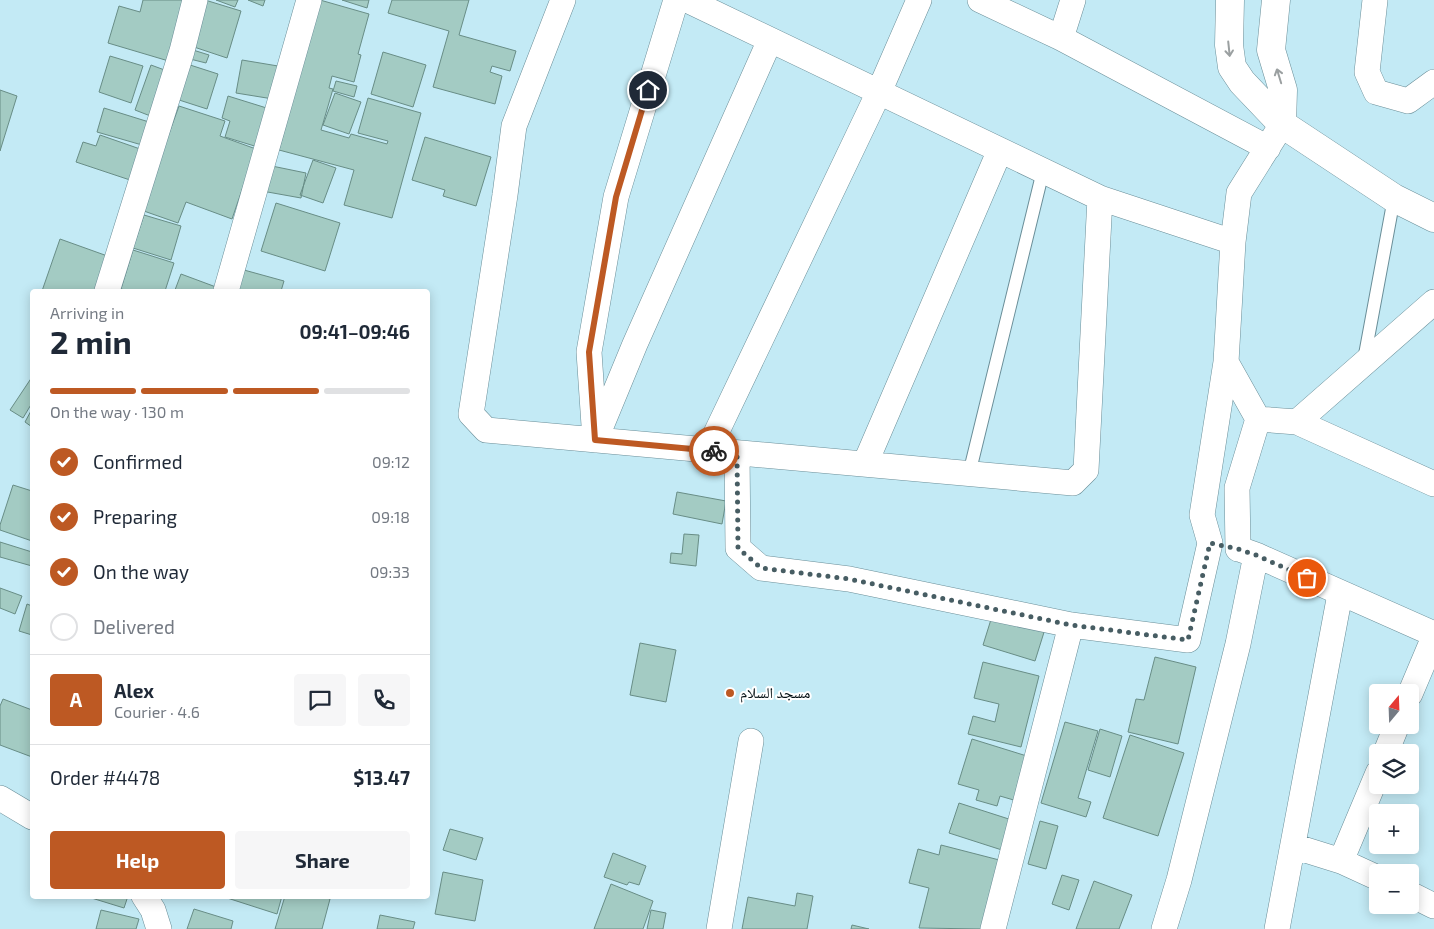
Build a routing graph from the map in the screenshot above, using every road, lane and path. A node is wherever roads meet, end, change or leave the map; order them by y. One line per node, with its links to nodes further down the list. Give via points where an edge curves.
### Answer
1 (195, 0): 24 (street)
2 (309, 0): 25 (street)
3 (563, 0): 31 (street, via 514,126 471,414 486,430)
4 (676, 0): 31 (street, via 616,197 589,352)
5 (687, 0): 13 (street)
6 (919, 0): 15 (street)
7 (980, 0): 12 (street)
8 (1072, 0): 12 (street)
9 (1230, 0): 16 (street, one-way to 16, via 1228,45 1232,67)
10 (1276, 0): 16 (street, one-way to 10, via 1284,90 1271,50)
11 (1375, 0): 14 (street, via 1366,72 1376,92 1408,101)
12 (1061, 38): 17 (street)
13 (770, 40): 15 (street); 31 (street)
14 (1434, 82)
15 (879, 92): 18 (street); 32 (street)
16 (1282, 124): 17 (street); 21 (street)
17 (1268, 148): 23 (street, via 1239,193)
18 (1000, 150): 19 (street); 34 (street)
19 (1043, 171): 20 (street); 35 (lane)
20 (1100, 198): 23 (street); 35 (street, via 1086,470 1073,483)
21 (1394, 198): 22 (street); 28 (lane)
22 (1434, 218)
23 (1233, 242): 27 (street)
24 (108, 289)
25 (227, 289)
26 (1434, 302): 28 (street)
27 (1226, 362): 29 (street); 37 (street, via 1202,515)
28 (1363, 366): 30 (street)
29 (1258, 419): 30 (street); 38 (street, via 1238,488)
30 (1297, 422): 36 (street)
31 (595, 440): 32 (street)
32 (708, 450): 33 (street)
33 (737, 453): 34 (street); 40 (street, via 738,548 761,568 849,579)
34 (865, 464): 35 (street)
35 (969, 474)
36 (1434, 484)
37 (1210, 543): 38 (street); 40 (street, via 1188,640)
38 (1247, 552): 39 (street); 52 (street, via 1238,644)
39 (1340, 594): 41 (street); 47 (street)
40 (1071, 625): 54 (street)
41 (1434, 636): 42 (street)
42 (1414, 684)
43 (751, 741): 53 (street)
44 (1369, 794): 48 (street)
45 (0, 798): 46 (street)
46 (30, 816)
47 (1292, 846): 48 (street); 55 (street)
48 (1341, 861): 49 (street)
49 (1369, 874)
50 (1419, 898): 51 (street)
51 (1434, 906)
52 (1170, 927)
53 (719, 929)
54 (993, 929)
55 (1277, 929)

